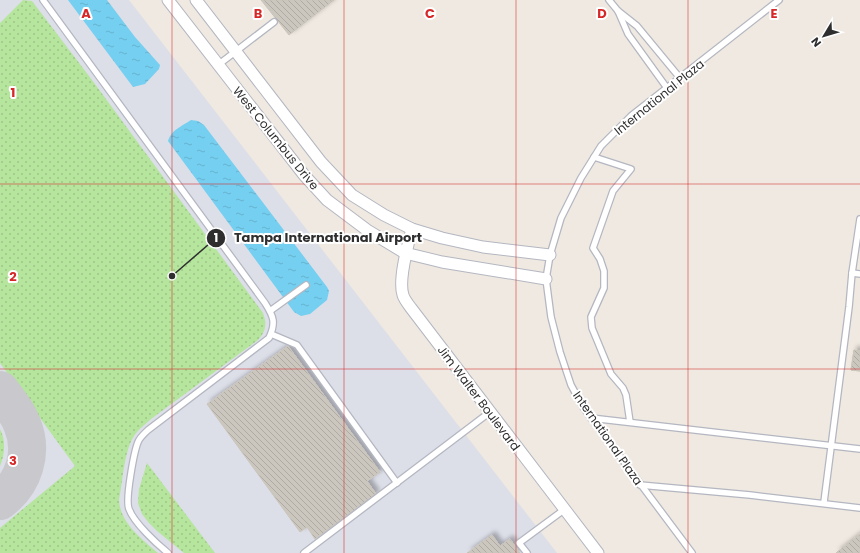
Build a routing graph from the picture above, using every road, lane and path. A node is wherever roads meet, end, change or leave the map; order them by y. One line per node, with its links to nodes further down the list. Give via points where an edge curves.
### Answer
1 (43, 0): 21 (lane)
2 (168, 0): 9 (street, West Columbus Drive)
3 (196, 0): 8 (street, West Columbus Drive)
4 (609, 0): 6 (lane)
5 (779, 0): 10 (lane, International Plaza)
6 (618, 11): 10 (lane, via 637,26); 11 (lane, via 628,34)
7 (274, 22): 8 (lane)
8 (236, 51): 9 (lane); 14 (street, West Columbus Drive, via 321,162 352,195)
9 (218, 64): 15 (street, West Columbus Drive, via 304,175 327,200 367,230)
10 (680, 78): 11 (lane, International Plaza)
11 (667, 88): 12 (lane, International Plaza, via 632,116 601,146)
12 (594, 157): 16 (lane, International Plaza, via 561,218); 25 (lane, via 631,169 613,191 593,248 604,271 604,288 591,317 592,328 611,374 626,395)
13 (860, 219): 17 (lane)
14 (412, 229): 15 (street, Jim Walter Boulevard); 16 (street, West Columbus Drive, via 483,248)
15 (405, 253): 19 (street, West Columbus Drive, via 442,262); 23 (street, Jim Walter Boulevard, via 402,294)
16 (550, 255): 19 (lane, International Plaza)
17 (852, 273): 18 (lane); 26 (lane)
18 (860, 274)
19 (546, 279): 24 (lane, International Plaza, via 551,317 560,352 571,384)
20 (306, 284): 21 (lane)
21 (270, 311): 22 (lane, via 274,321)
22 (271, 334): 28 (lane, via 297,345); 33 (lane, via 148,430 139,440 131,470 128,508 142,528)
23 (490, 412): 28 (lane); 32 (street, Jim Walter Boulevard)
24 (591, 418): 25 (lane); 29 (lane, International Plaza)
25 (630, 422): 26 (lane)
26 (831, 445): 27 (lane); 30 (lane)
27 (860, 449)
28 (397, 483): 34 (lane)
29 (640, 485): 30 (lane); 37 (lane, International Plaza)
30 (824, 502): 31 (lane)
31 (860, 508)
32 (565, 509): 35 (lane, via 519,543); 36 (street, Jim Walter Boulevard)
33 (168, 553)
34 (304, 553)
35 (527, 553)
36 (598, 553)
37 (692, 553)

